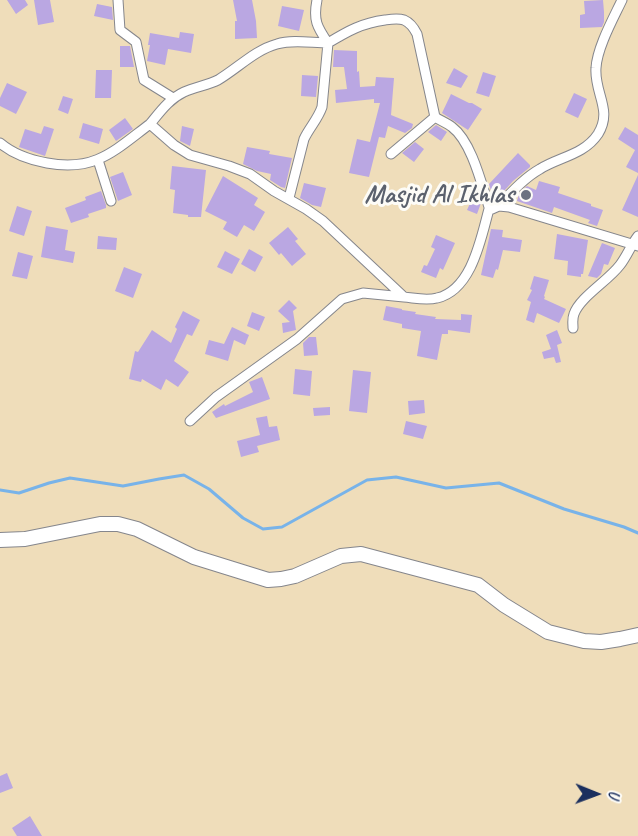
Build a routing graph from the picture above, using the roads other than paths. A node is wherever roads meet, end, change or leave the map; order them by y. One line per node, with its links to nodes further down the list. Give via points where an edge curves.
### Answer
1 (118, 0): 5 (street, via 120,30 136,42 144,80)
2 (317, 0): 4 (street, via 315,18)
3 (622, 0): 13 (street, via 598,54 596,69 604,118 596,137 580,150 540,169)
4 (328, 43): 5 (street, via 286,42 265,48 217,80); 6 (street, via 369,22 406,20 417,34); 11 (street, via 320,115 304,139)
5 (173, 98): 7 (street)
6 (435, 117): 9 (street); 13 (street, via 464,138)
7 (150, 124): 10 (street); 11 (street, via 190,155 250,174)
8 (0, 143): 10 (street, via 15,153 63,166)
9 (391, 154)
10 (98, 160): 12 (street)
11 (289, 198): 15 (street, via 323,221)
12 (111, 201)
13 (495, 208): 14 (street, via 509,207); 15 (street, via 489,208 470,270 459,285 438,298)
14 (636, 242): 16 (street, via 603,284 580,303)
15 (404, 297): 17 (street, via 363,293 342,299 297,339)
16 (573, 328)
17 (190, 420)
18 (0, 540): 19 (main road, via 118,524 194,557 268,580 295,576 341,556 362,554 478,585 548,632 601,642)
19 (638, 635)

